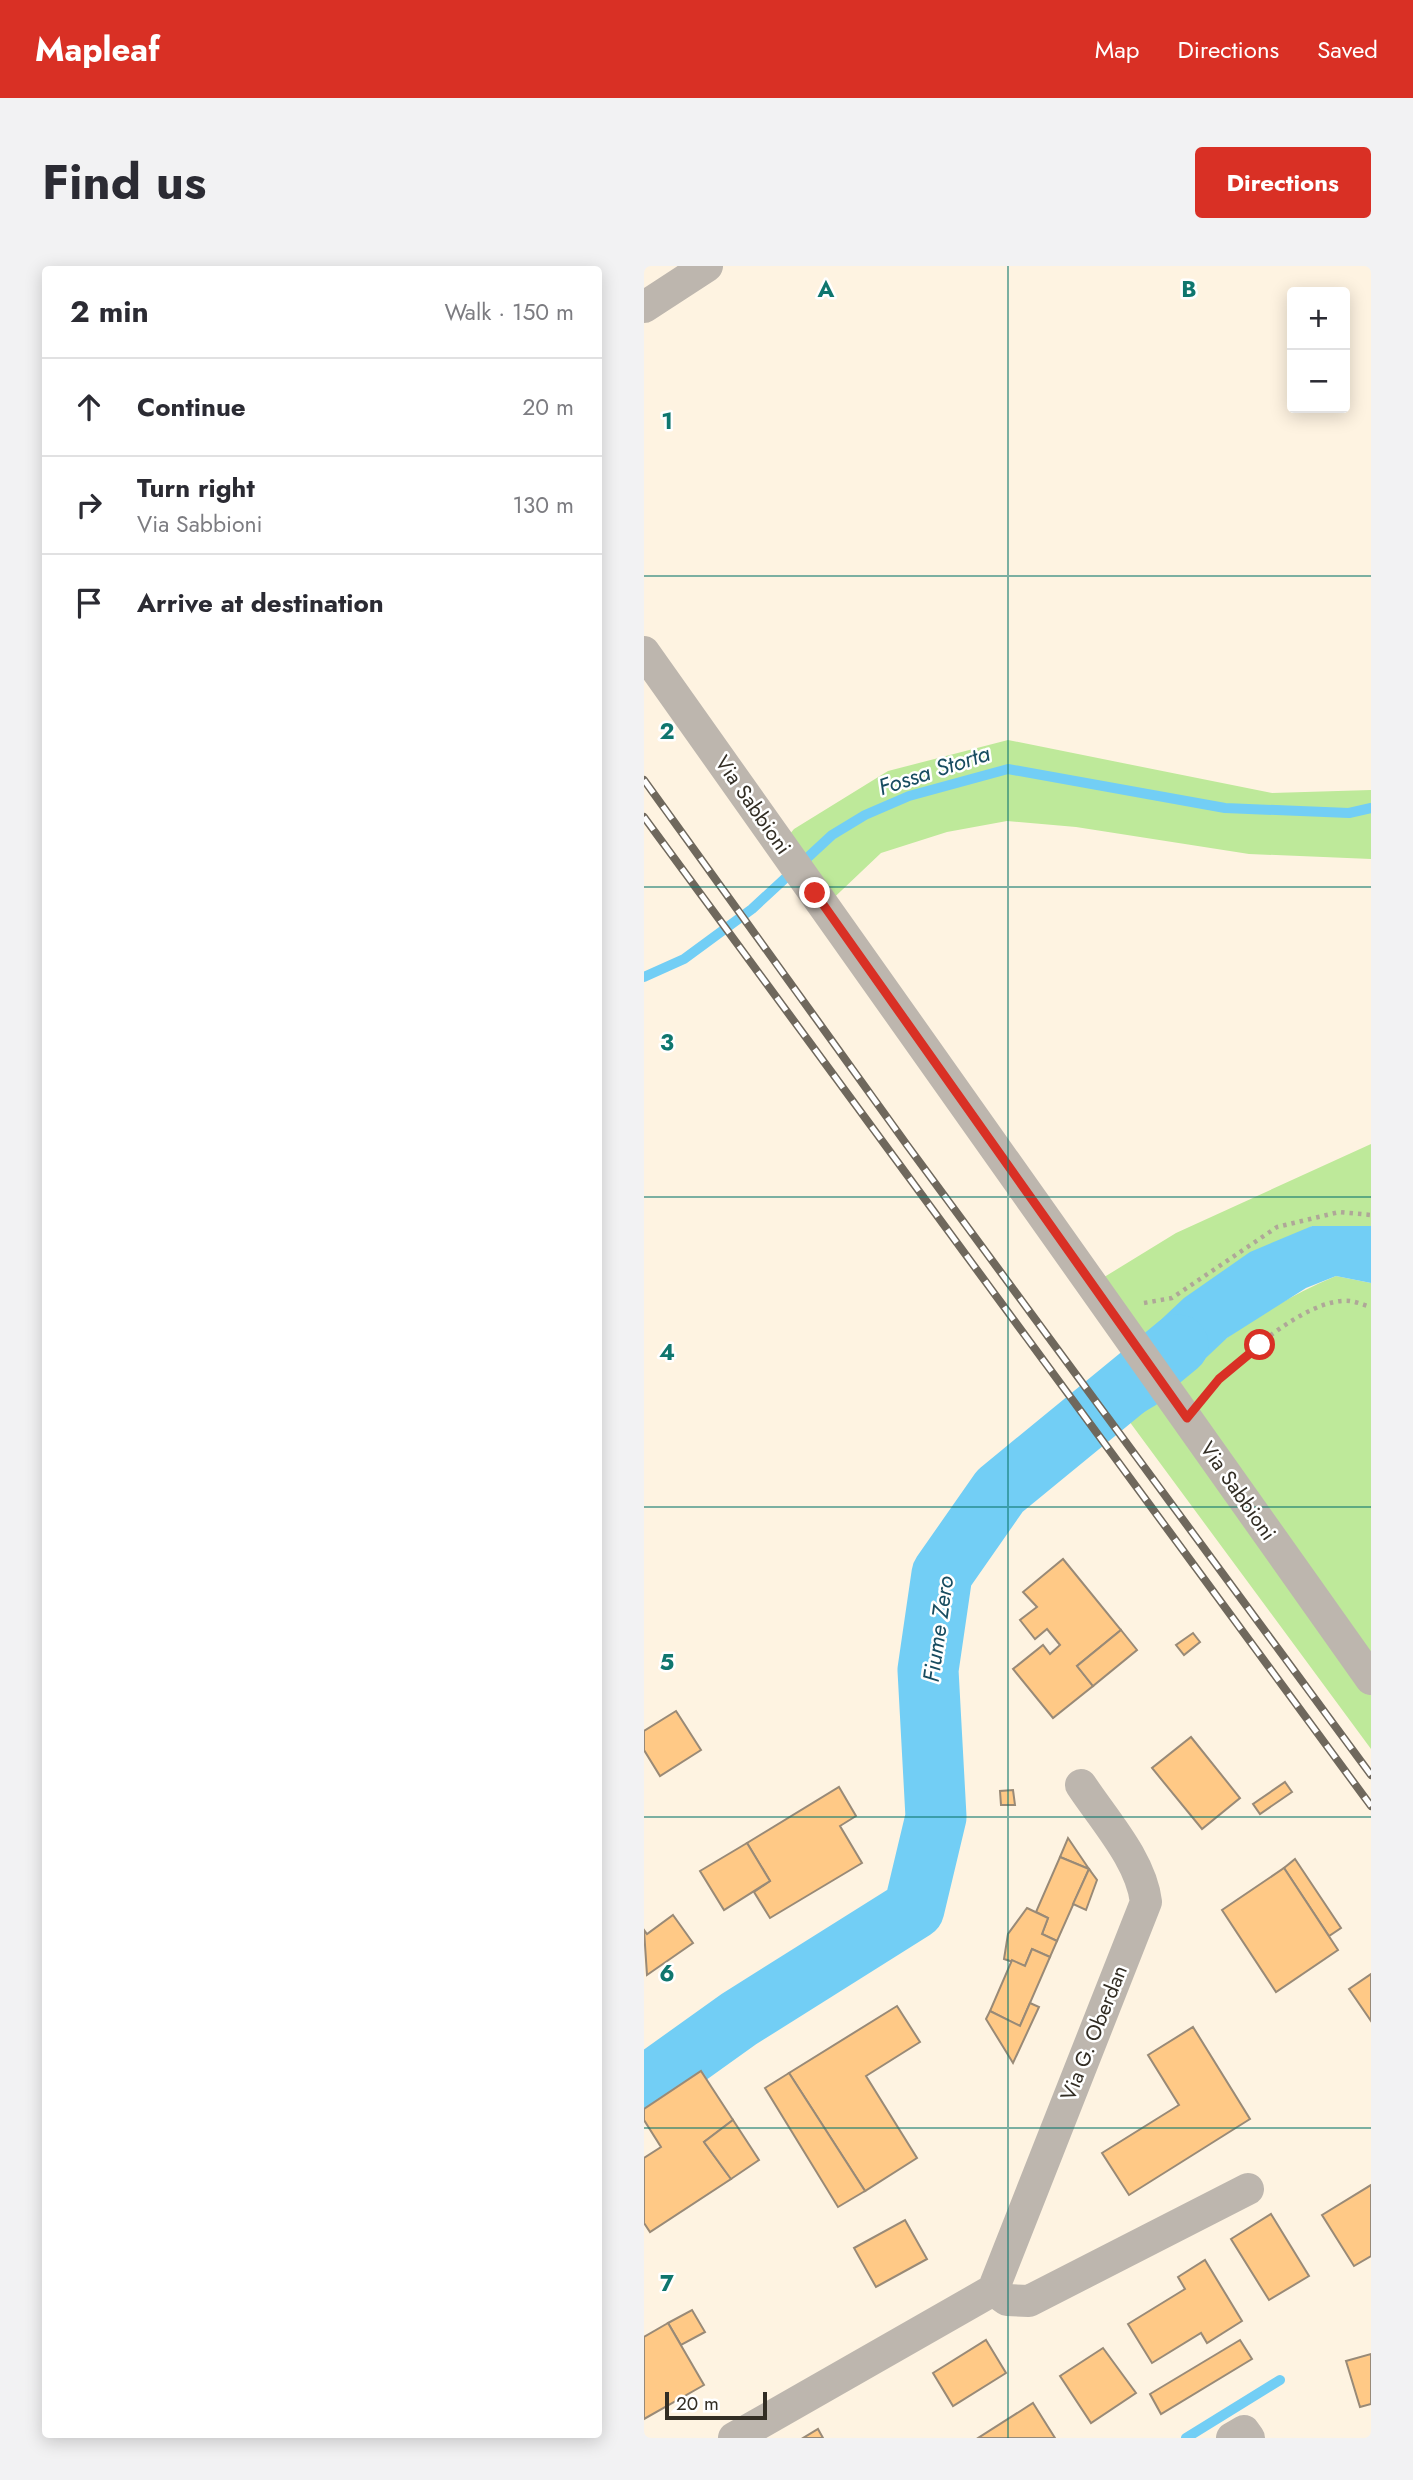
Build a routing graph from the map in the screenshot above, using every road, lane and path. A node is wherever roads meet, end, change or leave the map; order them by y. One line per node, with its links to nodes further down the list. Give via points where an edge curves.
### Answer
1 (707, 266): 2 (street)
2 (644, 307)
3 (644, 652): 6 (street, Via Sabbioni)
4 (1371, 1215): 6 (path, via 1339,1212 1278,1227 1172,1297 1150,1300)
5 (1371, 1307): 7 (path, via 1349,1301 1315,1307 1260,1345)
6 (1123, 1329): 7 (street, Via Sabbioni)
7 (1182, 1410): 8 (street, Via Sabbioni)
8 (1371, 1679)
9 (1081, 1785): 11 (street, Via G. Oberdan, via 1133,1866 1144,1886 1146,1902)
10 (1248, 2189): 11 (street, via 1029,2301 1007,2300)
11 (993, 2290): 12 (street)
12 (734, 2438)
13 (1233, 2438): 14 (street, via 1244,2431)
14 (1249, 2438)

